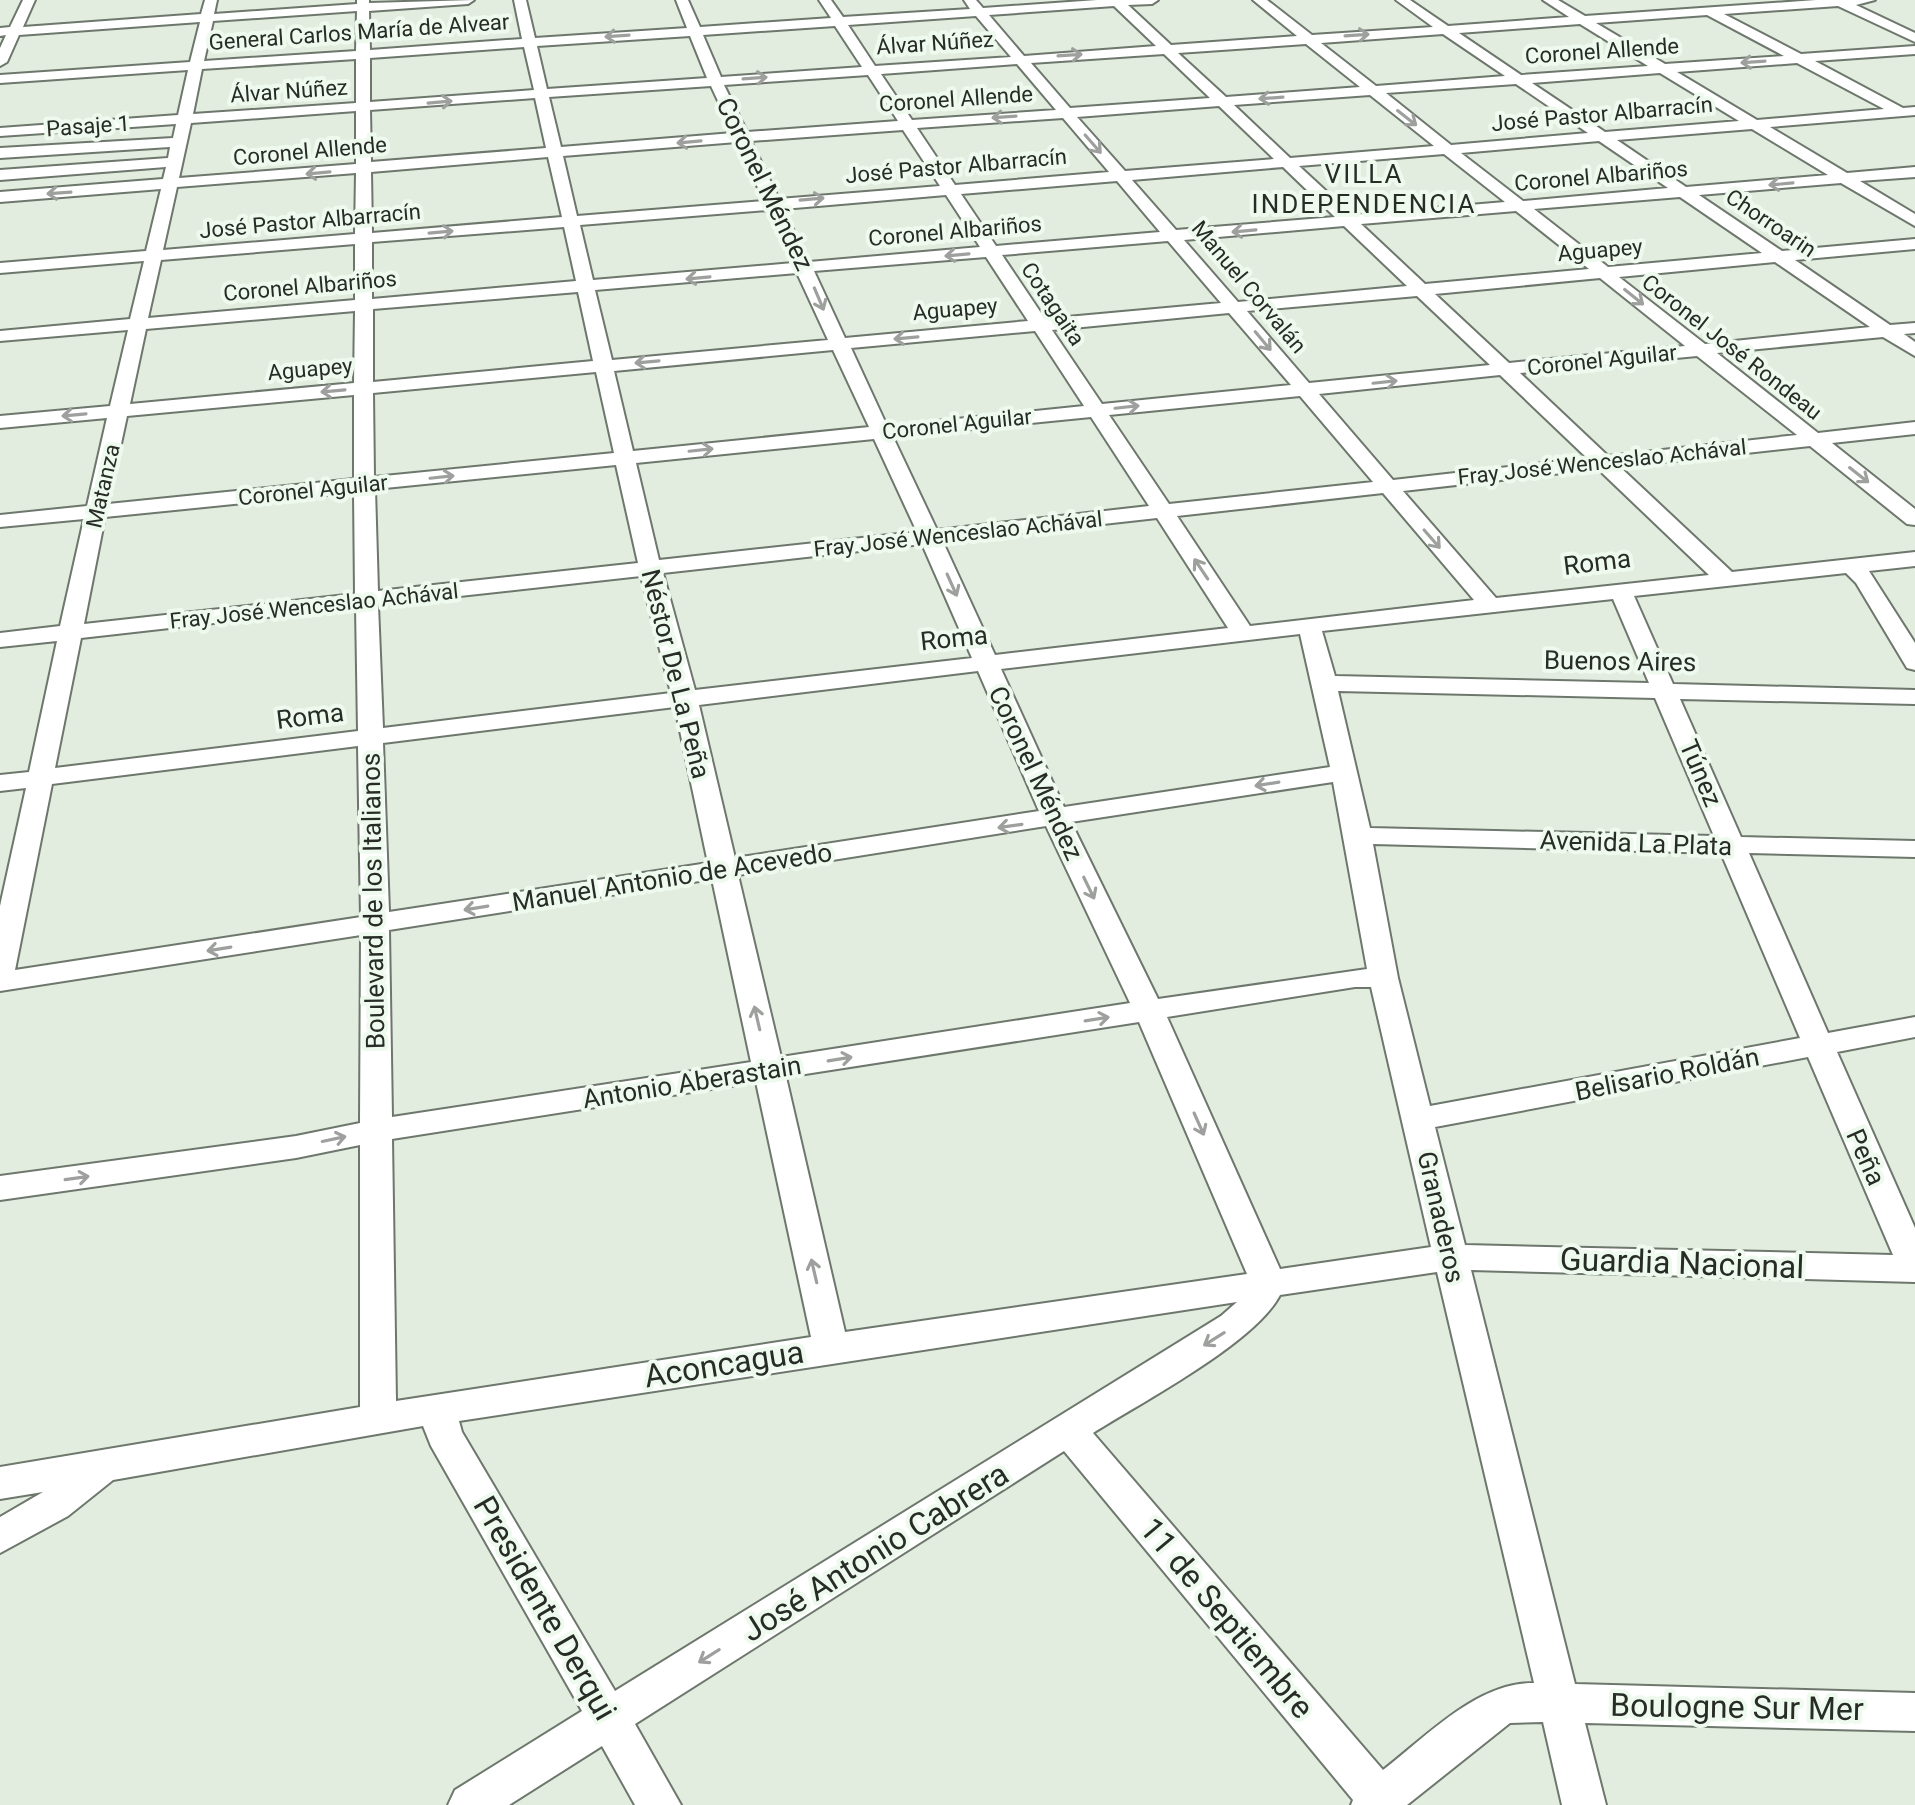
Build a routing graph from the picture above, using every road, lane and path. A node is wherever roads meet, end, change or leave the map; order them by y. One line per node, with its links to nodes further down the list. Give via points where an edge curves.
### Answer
1 (29, 0): 23 (street)
2 (211, 0): 18 (street, Matanza)
3 (468, 0): 15 (street)
4 (520, 0): 26 (street, Néstor De La Peña)
5 (682, 0): 22 (street, Coronel Méndez)
6 (825, 0): 19 (street, Cotagaita)
7 (1152, 0): 13 (street, General Carlos María de Alvear)
8 (1259, 0): 24 (street, Coronel José Rondeau)
9 (1402, 0): 21 (street, Chorroarin)
10 (1549, 0): 20 (street)
11 (1689, 0): 17 (street)
12 (1869, 0): 14 (street, Álvar Núñez)
13 (1117, 1): 16 (street, General Carlos María de Alvear); 27 (street)
14 (1837, 1): 17 (street, Álvar Núñez); 25 (street)
15 (363, 4): 18 (street); 29 (street, Boulevard de los Italianos)
16 (974, 6): 19 (street, General Carlos María de Alvear); 31 (street, Manuel Corvalán)
17 (1709, 11): 20 (street, Álvar Núñez); 30 (street)
18 (208, 17): 23 (street, via 162,16); 33 (street, Matanza)
19 (839, 20): 22 (street, General Carlos María de Alvear); 34 (street, Cotagaita)
20 (1583, 20): 21 (street, Álvar Núñez); 35 (street)
21 (1444, 29): 24 (street, Álvar Núñez, one-way to 21); 38 (street, Chorroarin)
22 (694, 30): 26 (street, General Carlos María de Alvear, one-way to 26); 37 (street, Coronel Méndez)
23 (7, 31): 32 (street)
24 (1307, 38): 27 (street, Álvar Núñez); 39 (street, Coronel José Rondeau)
25 (1915, 38)
26 (530, 42): 29 (street, General Carlos María de Alvear); 40 (street, Néstor De La Peña)
27 (1166, 48): 31 (street, Álvar Núñez, one-way to 27); 41 (street)
28 (1915, 50): 30 (street, Coronel Allende)
29 (364, 54): 33 (street, General Carlos María de Alvear); 42 (street, Boulevard de los Italianos)
30 (1799, 58): 35 (street, Coronel Allende, one-way to 35); 44 (street)
31 (1019, 59): 34 (street, Álvar Núñez); 45 (street, Manuel Corvalán)
32 (0, 62)
33 (196, 66): 36 (street, General Carlos María de Alvear); 46 (street, Matanza)
34 (869, 69): 37 (street, Álvar Núñez, one-way to 34); 49 (street, Cotagaita)
35 (1665, 69): 38 (street, Coronel Allende); 48 (street)
36 (0, 79)
37 (715, 80): 40 (street, Álvar Núñez); 53 (street, Coronel Méndez)
38 (1518, 80): 39 (street, Coronel Allende); 52 (street, Chorroarin)
39 (1372, 90): 41 (street, Coronel Allende, one-way to 41); 55 (street, Coronel José Rondeau, one-way to 55)
40 (542, 94): 42 (street, Álvar Núñez, one-way to 40); 57 (street, Néstor De La Peña)
41 (1221, 102): 45 (street, Coronel Allende); 59 (street)
42 (362, 108): 46 (street, Álvar Núñez); 60 (street, Boulevard de los Italianos)
43 (87, 109): 50 (street)
44 (1908, 112): 47 (street); 48 (street, José Pastor Albarracín)
45 (1066, 113): 49 (street, Coronel Allende, one-way to 49); 63 (street, Manuel Corvalán, one-way to 63)
46 (184, 120): 50 (street, Álvar Núñez); 54 (street, Matanza)
47 (1915, 120)
48 (1755, 124): 52 (street, José Pastor Albarracín); 64 (street)
49 (908, 125): 53 (street, Coronel Allende); 66 (street, Cotagaita)
50 (82, 128): 51 (street, Álvar Núñez)
51 (1, 136)
52 (1602, 136): 55 (street, José Pastor Albarracín); 67 (street, Chorroarin)
53 (744, 137): 57 (street, Coronel Allende, one-way to 57); 69 (street, Coronel Méndez)
54 (179, 142): 56 (street, Pasaje 1); 58 (street, Matanza)
55 (1446, 149): 59 (street, José Pastor Albarracín); 70 (street, Coronel José Rondeau)
56 (0, 153)
57 (554, 153): 60 (street, Coronel Allende); 71 (street, Néstor De La Peña)
58 (174, 162): 62 (street); 65 (street, Matanza)
59 (1285, 162): 63 (street, José Pastor Albarracín); 72 (street)
60 (363, 169): 65 (street, Coronel Allende, one-way to 65); 75 (street, Boulevard de los Italianos)
61 (1915, 172): 64 (street, Coronel Albariños)
62 (0, 175)
63 (1120, 175): 66 (street, José Pastor Albarracín); 74 (street, Manuel Corvalán)
64 (1845, 178): 67 (street, Coronel Albariños, one-way to 67); 73 (street)
65 (170, 184): 68 (street, Coronel Allende, one-way to 68); 78 (street, Matanza)
66 (950, 189): 69 (street, José Pastor Albarracín, one-way to 66); 77 (street, Cotagaita)
67 (1683, 193): 70 (street, Coronel Albariños); 79 (street, Chorroarin)
68 (0, 197)
69 (774, 202): 71 (street, José Pastor Albarracín); 81 (street, Coronel Méndez)
70 (1520, 207): 72 (street, Coronel Albariños); 82 (street, Coronel José Rondeau)
71 (571, 221): 75 (street, José Pastor Albarracín, one-way to 71); 83 (street, Néstor De La Peña)
72 (1348, 221): 74 (street, Coronel Albariños, one-way to 74); 84 (street)
73 (1915, 221)
74 (1175, 236): 77 (street, Coronel Albariños); 86 (street, Manuel Corvalán)
75 (364, 238): 78 (street, José Pastor Albarracín); 85 (street, Boulevard de los Italianos)
76 (1915, 244): 79 (street, Aguapey)
77 (990, 252): 81 (street, Coronel Albariños, one-way to 81); 88 (street, Cotagaita)
78 (154, 256): 80 (street, José Pastor Albarracín); 87 (street, Matanza)
79 (1779, 256): 82 (street, Aguapey); 90 (street, Chorroarin)
80 (0, 268)
81 (806, 268): 83 (street, Coronel Albariños, one-way to 83); 92 (street, Coronel Méndez, one-way to 92)
82 (1604, 273): 84 (street, Aguapey); 93 (street, Coronel José Rondeau, one-way to 93)
83 (586, 287): 85 (street, Coronel Albariños); 95 (street, Néstor De La Peña)
84 (1421, 290): 86 (street, Aguapey); 96 (street)
85 (363, 306): 87 (street, Coronel Albariños); 97 (street, Boulevard de los Italianos)
86 (1236, 308): 88 (street, Aguapey); 98 (street, Manuel Corvalán, one-way to 98)
87 (140, 324): 91 (street, Coronel Albariños); 100 (street, Matanza)
88 (1040, 326): 92 (street, Aguapey, one-way to 92); 99 (street, Cotagaita)
89 (1915, 328): 90 (street, Coronel Aguilar)
90 (1887, 331): 93 (street, Coronel Aguilar); 94 (street, Chorroarin)
91 (0, 336)
92 (838, 344): 95 (street, Aguapey, one-way to 95); 103 (street, Coronel Méndez)
93 (1701, 350): 96 (street, Coronel Aguilar); 104 (street, Coronel José Rondeau)
94 (1915, 350)
95 (602, 366): 97 (street, Aguapey); 105 (street, Néstor De La Peña)
96 (1504, 370): 98 (street, Coronel Aguilar, one-way to 96); 106 (street)
97 (365, 388): 100 (street, Aguapey, one-way to 100); 107 (street, Boulevard de los Italianos)
98 (1304, 390): 99 (street, Coronel Aguilar, one-way to 98); 108 (street, Manuel Corvalán)
99 (1094, 410): 103 (street, Coronel Aguilar); 110 (street, Cotagaita)
100 (121, 411): 101 (street, Aguapey, one-way to 101); 109 (street, Matanza)
101 (0, 422)
102 (1915, 428): 104 (street, Fray José Wenceslao Achával)
103 (880, 432): 105 (street, Coronel Aguilar, one-way to 103); 113 (street, Coronel Méndez)
104 (1813, 439): 106 (street, Fray José Wenceslao Achával); 111 (street, Coronel José Rondeau, one-way to 111)
105 (624, 458): 107 (street, Coronel Aguilar, one-way to 105); 117 (street, Néstor De La Peña)
106 (1606, 462): 108 (street, Fray José Wenceslao Achával); 119 (street)
107 (364, 485): 109 (street, Coronel Aguilar); 121 (street, Boulevard de los Italianos)
108 (1387, 487): 110 (street, Fray José Wenceslao Achával); 122 (street, Manuel Corvalán, one-way to 122)
109 (96, 511): 112 (street, Coronel Aguilar); 124 (street, Matanza)
110 (1163, 511): 113 (street, Fray José Wenceslao Achával); 125 (street, Cotagaita, one-way to 110)
111 (1915, 519)
112 (0, 521)
113 (930, 537): 117 (street, Fray José Wenceslao Achával); 128 (street, Coronel Méndez, one-way to 128)
114 (1915, 559): 115 (street, Roma)
115 (1886, 562): 116 (street, Roma); 118 (street)
116 (1851, 565): 119 (street, Roma); 127 (street, via 1865,579)
117 (650, 568): 121 (street, Fray José Wenceslao Achával); 132 (street, Néstor De La Peña)
118 (1915, 569)
119 (1725, 578): 120 (street, Roma)
120 (1620, 589): 122 (street, Roma); 130 (street, Túnez)
121 (367, 600): 124 (street, Fray José Wenceslao Achával); 133 (street, Boulevard de los Italianos)
122 (1490, 605): 123 (street, Roma)
123 (1308, 627): 125 (street, Roma); 129 (street, Granaderos)
124 (72, 633): 126 (street, Fray José Wenceslao Achával); 135 (street, Matanza)
125 (1244, 634): 128 (street, Roma)
126 (0, 640)
127 (1915, 663)
128 (986, 664): 132 (street, Roma); 137 (street, Coronel Méndez)
129 (1323, 683): 130 (street, Buenos Aires); 134 (street, Granaderos)
130 (1666, 692): 131 (street, Buenos Aires); 139 (street, Túnez)
131 (1915, 697)
132 (685, 698): 133 (street, Roma); 141 (street, Néstor De La Peña)
133 (370, 739): 135 (street, Roma); 142 (street, Boulevard de los Italianos)
134 (1344, 774): 137 (street, Manuel Antonio de Acevedo, one-way to 137); 138 (street, Granaderos)
135 (41, 778): 136 (street, Roma); 143 (street, Matanza)
136 (0, 783)
137 (1056, 819): 141 (street, Manuel Antonio de Acevedo, one-way to 141); 146 (street, Coronel Méndez, one-way to 146)
138 (1358, 836): 139 (street, Avenida La Plata); 144 (street, Granaderos)
139 (1733, 846): 140 (street, Avenida La Plata); 148 (street, Túnez)
140 (1915, 849)
141 (722, 869): 142 (street, Manuel Antonio de Acevedo, one-way to 142); 149 (street, Néstor De La Peña, one-way to 141)
142 (375, 925): 145 (street, Manuel Antonio de Acevedo, one-way to 145); 151 (street, Boulevard de los Italianos)
143 (0, 974)
144 (1383, 978): 146 (street, Antonio Aberastain); 150 (street, Granaderos)
145 (0, 982)
146 (1149, 1011): 149 (street, Antonio Aberastain, one-way to 146); 155 (street, Coronel Méndez, one-way to 155)
147 (1915, 1027): 148 (street, Belisario Roldán)
148 (1817, 1046): 150 (street, Belisario Roldán); 154 (street, Peña)
149 (769, 1070): 151 (street, Antonio Aberastain); 156 (street, Néstor De La Peña, one-way to 149)
150 (1418, 1119): 153 (street, Granaderos)
151 (375, 1131): 152 (street, Antonio Aberastain, one-way to 151); 158 (street, Boulevard de los Italianos)
152 (0, 1188)
153 (1450, 1257): 154 (street, Guardia Nacional); 155 (street, Aconcagua); 163 (street, Granaderos)
154 (1915, 1268)
155 (1268, 1285): 156 (street, Aconcagua); 159 (street, José Antonio Cabrera, one-way to 159, via 1259,1302 1233,1326)
156 (831, 1348): 157 (street, Aconcagua)
157 (438, 1409): 158 (street, Aconcagua); 165 (street, Presidente Derqui, via 444,1435)
158 (378, 1419): 160 (street, Aconcagua)
159 (1069, 1431): 165 (street, José Antonio Cabrera, one-way to 165); 166 (street, 11 de Septiembre)
160 (103, 1465): 161 (street, Aconcagua); 162 (street, via 58,1505)
161 (0, 1483)
162 (0, 1536)
163 (1560, 1703): 164 (street, Boulogne Sur Mer); 166 (street, Boulogne Sur Mer, via 1514,1702 1495,1709); 169 (street, Granaderos)
164 (1915, 1712)
165 (608, 1719): 167 (street, José Antonio Cabrera); 168 (street, Presidente Derqui)
166 (1379, 1803)
167 (470, 1805)
168 (659, 1805)
169 (1584, 1805)

